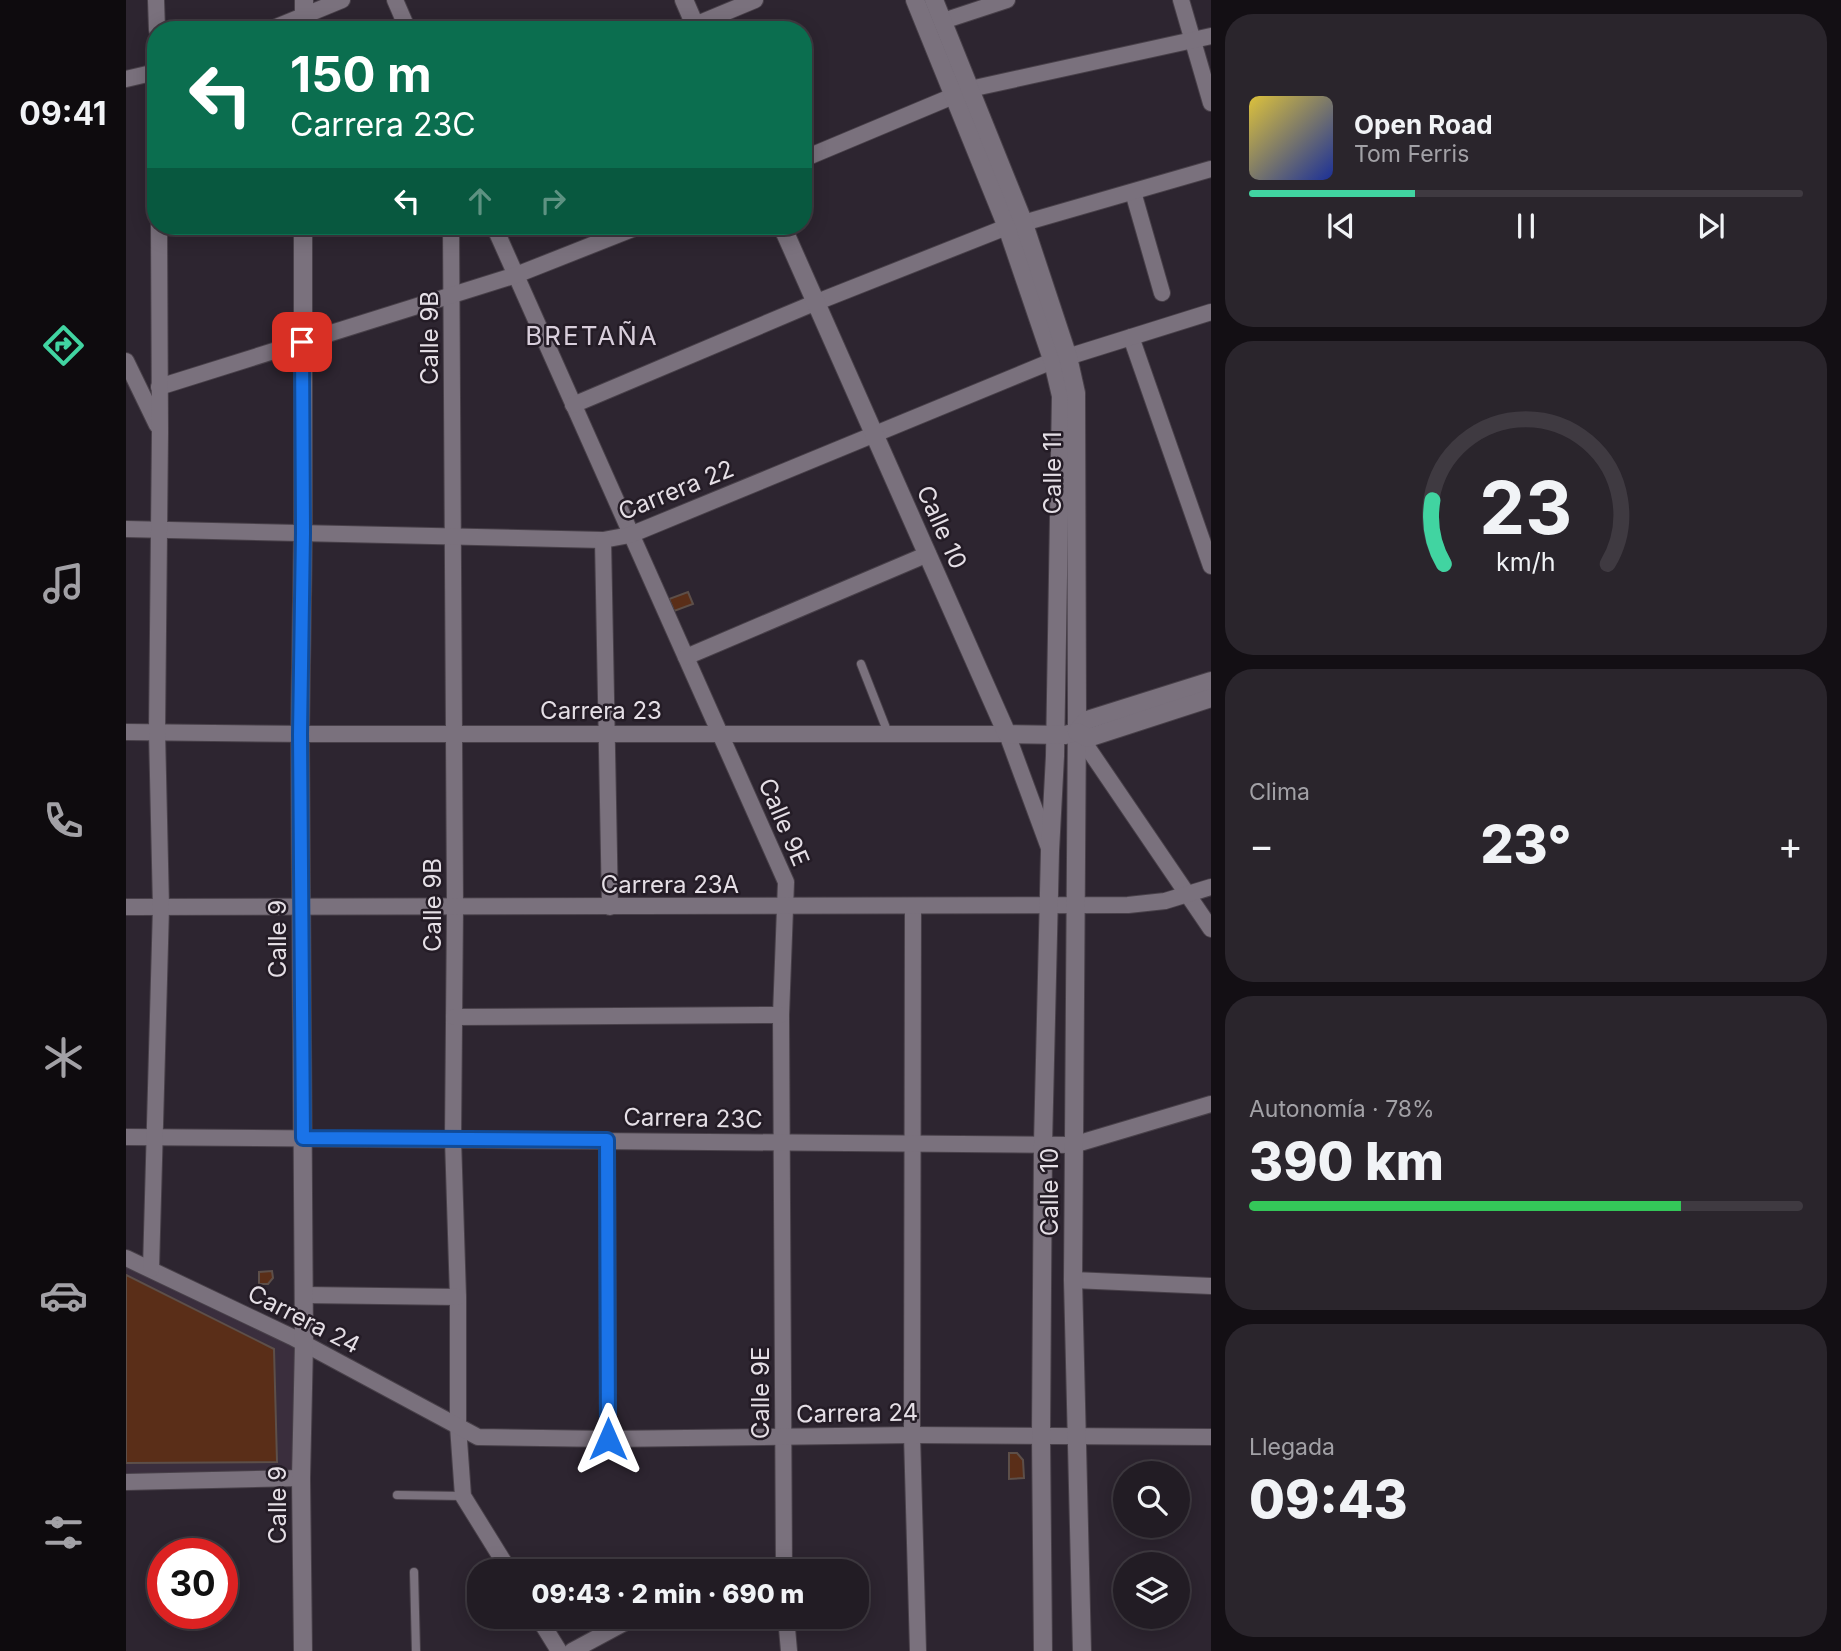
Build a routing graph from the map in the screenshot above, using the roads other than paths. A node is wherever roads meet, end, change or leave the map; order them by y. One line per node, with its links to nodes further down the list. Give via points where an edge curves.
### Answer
1 (156, 0): 12 (street)
2 (342, 0): 10 (street)
3 (395, 0): 13 (street)
4 (684, 0): 14 (street)
5 (755, 0): 15 (street)
6 (915, 0): 20 (street, Calle 11)
7 (934, 0): 11 (street, Calle 11)
8 (1007, 0): 11 (street)
9 (1181, 0): 17 (street)
10 (304, 16)
11 (943, 20): 20 (street, Calle 11)
12 (157, 21)
13 (404, 21)
14 (689, 21)
15 (707, 21)
16 (1211, 36): 17 (street)
17 (1194, 41): 20 (street); 21 (street)
18 (147, 74): 19 (street)
19 (126, 79)
20 (963, 92): 22 (street); 25 (street, Calle 11)
21 (1211, 103)
22 (812, 155)
23 (1211, 169): 24 (street)
24 (1133, 192): 25 (street); 33 (street)
25 (1015, 224): 35 (street); 39 (street, Calle 11)
26 (159, 235): 41 (street)
27 (303, 235): 38 (street, Calle 9)
28 (451, 235): 34 (street, Calle 9B)
29 (498, 235): 32 (street, Calle 9E)
30 (617, 235): 32 (street)
31 (786, 235): 35 (street, Calle 10)
32 (516, 275): 34 (street); 42 (street, Calle 9E)
33 (1162, 293)
34 (452, 295): 38 (street); 49 (street, Calle 9B)
35 (817, 302): 42 (street); 44 (street, Calle 10)
36 (1211, 312): 37 (street, Carrera 22)
37 (1131, 337): 39 (street, Carrera 22); 52 (street)
38 (302, 342): 41 (street); 47 (street, Calle 9)
39 (1060, 359): 44 (street, Carrera 22); 58 (street, Calle 11, via 1076,393); 66 (street, Calle 11)
40 (126, 361): 43 (street)
41 (159, 387): 43 (street)
42 (573, 405): 48 (street, Calle 9E)
43 (160, 432): 46 (street)
44 (873, 433): 48 (street, Carrera 22); 51 (street, Calle 10)
45 (126, 530): 46 (street, Carrera 22)
46 (159, 530): 47 (street, Carrera 22); 59 (street)
47 (303, 533): 49 (street, Carrera 22); 60 (street, Calle 9)
48 (631, 535): 50 (street, Carrera 22); 53 (street, Calle 9E)
49 (451, 538): 50 (street, Carrera 22); 65 (street, Calle 9B)
50 (603, 540): 61 (street)
51 (928, 554): 53 (street); 64 (street, Calle 10)
52 (1211, 566)
53 (686, 657): 62 (street, Calle 9E)
54 (862, 664): 63 (lane)
55 (1211, 681): 58 (street, Carrera 23, via 1087,720)
56 (1211, 698): 58 (street, Carrera 23, via 1088,738)
57 (126, 732): 59 (street, Carrera 23)
58 (1077, 732): 66 (street, Carrera 23); 69 (street); 70 (street, Calle 10)
59 (157, 733): 60 (street, Carrera 23); 75 (street)
60 (300, 734): 65 (street, Carrera 23); 76 (street, Calle 9)
61 (606, 734): 62 (street, Carrera 23); 65 (street, Carrera 23); 78 (street)
62 (721, 734): 63 (street, Carrera 23); 71 (street, Calle 9E, via 786,882)
63 (888, 734): 64 (street, Carrera 23)
64 (1007, 734): 66 (street, Carrera 23); 67 (street, Calle 10)
65 (454, 735): 77 (street, Calle 9B)
66 (1055, 736): 67 (street, Calle 10)
67 (1050, 851): 73 (street, Calle 10)
68 (1211, 887): 69 (street, Carrera 23A)
69 (1188, 894): 70 (street, Carrera 23A, via 1147,904); 79 (street)
70 (1076, 905): 73 (street, Carrera 23A); 91 (street, Calle 10)
71 (786, 906): 72 (street, Carrera 23A); 78 (street, Carrera 23A); 80 (street, Calle 9E)
72 (914, 906): 73 (street, Carrera 23A); 89 (street)
73 (1050, 906): 90 (street, Calle 10)
74 (126, 907): 75 (street, Carrera 23A)
75 (161, 907): 76 (street, Carrera 23A); 83 (street)
76 (302, 907): 77 (street, Carrera 23A); 85 (street, Calle 9)
77 (455, 907): 78 (street, Carrera 23A); 81 (street, Calle 9B)
78 (610, 907)
79 (1211, 929)
80 (781, 1015): 81 (street); 88 (street, Calle 9E)
81 (454, 1017): 86 (street, Calle 9B)
82 (1211, 1104): 91 (street, Carrera 23C)
83 (154, 1136): 84 (street, Carrera 23C); 85 (street, Carrera 23C); 93 (street)
84 (126, 1137)
85 (303, 1138): 86 (street, Carrera 23C); 96 (street, Calle 9)
86 (453, 1139): 87 (street, Carrera 23C); 97 (street, Calle 9B)
87 (607, 1140): 88 (street, Carrera 23C); 105 (street)
88 (782, 1142): 89 (street, Carrera 23C); 103 (street, Calle 9E)
89 (913, 1143): 90 (street, Carrera 23C); 100 (street)
90 (1043, 1144): 91 (street, Carrera 23C); 101 (street, Calle 10)
91 (1073, 1145): 94 (street, Calle 10)
92 (126, 1258): 93 (street, Carrera 24)
93 (151, 1269): 98 (street, Carrera 24)
94 (1073, 1280): 95 (street); 102 (street, Calle 10)
95 (1211, 1286)
96 (303, 1295): 97 (street); 98 (street, Calle 9)
97 (458, 1297): 99 (street, Calle 9B)
98 (304, 1343): 99 (street, Carrera 24); 106 (street, Calle 9)
99 (458, 1426): 105 (street, Carrera 24, via 478,1437); 109 (street, Calle 9B)
100 (912, 1435): 101 (street, Carrera 24); 103 (street, Carrera 24); 121 (street)
101 (1041, 1436): 102 (street, Carrera 24); 122 (street, Calle 10)
102 (1075, 1436): 104 (street, Carrera 24); 123 (street, Calle 10)
103 (783, 1437): 105 (street, Carrera 24); 111 (street, Calle 9E)
104 (1211, 1437)
105 (608, 1439)
106 (301, 1478): 107 (street); 117 (street, Calle 9)
107 (126, 1482)
108 (397, 1495): 109 (lane)
109 (463, 1496): 110 (street, Calle 9B)
110 (502, 1559)
111 (784, 1559)
112 (414, 1572): 118 (lane)
113 (545, 1629): 119 (street)
114 (613, 1629): 116 (street)
115 (787, 1629): 120 (street)
116 (577, 1649)
117 (303, 1651)
118 (416, 1651)
119 (559, 1651)
120 (789, 1651)
121 (918, 1651)
122 (1043, 1651)
123 (1082, 1651)

